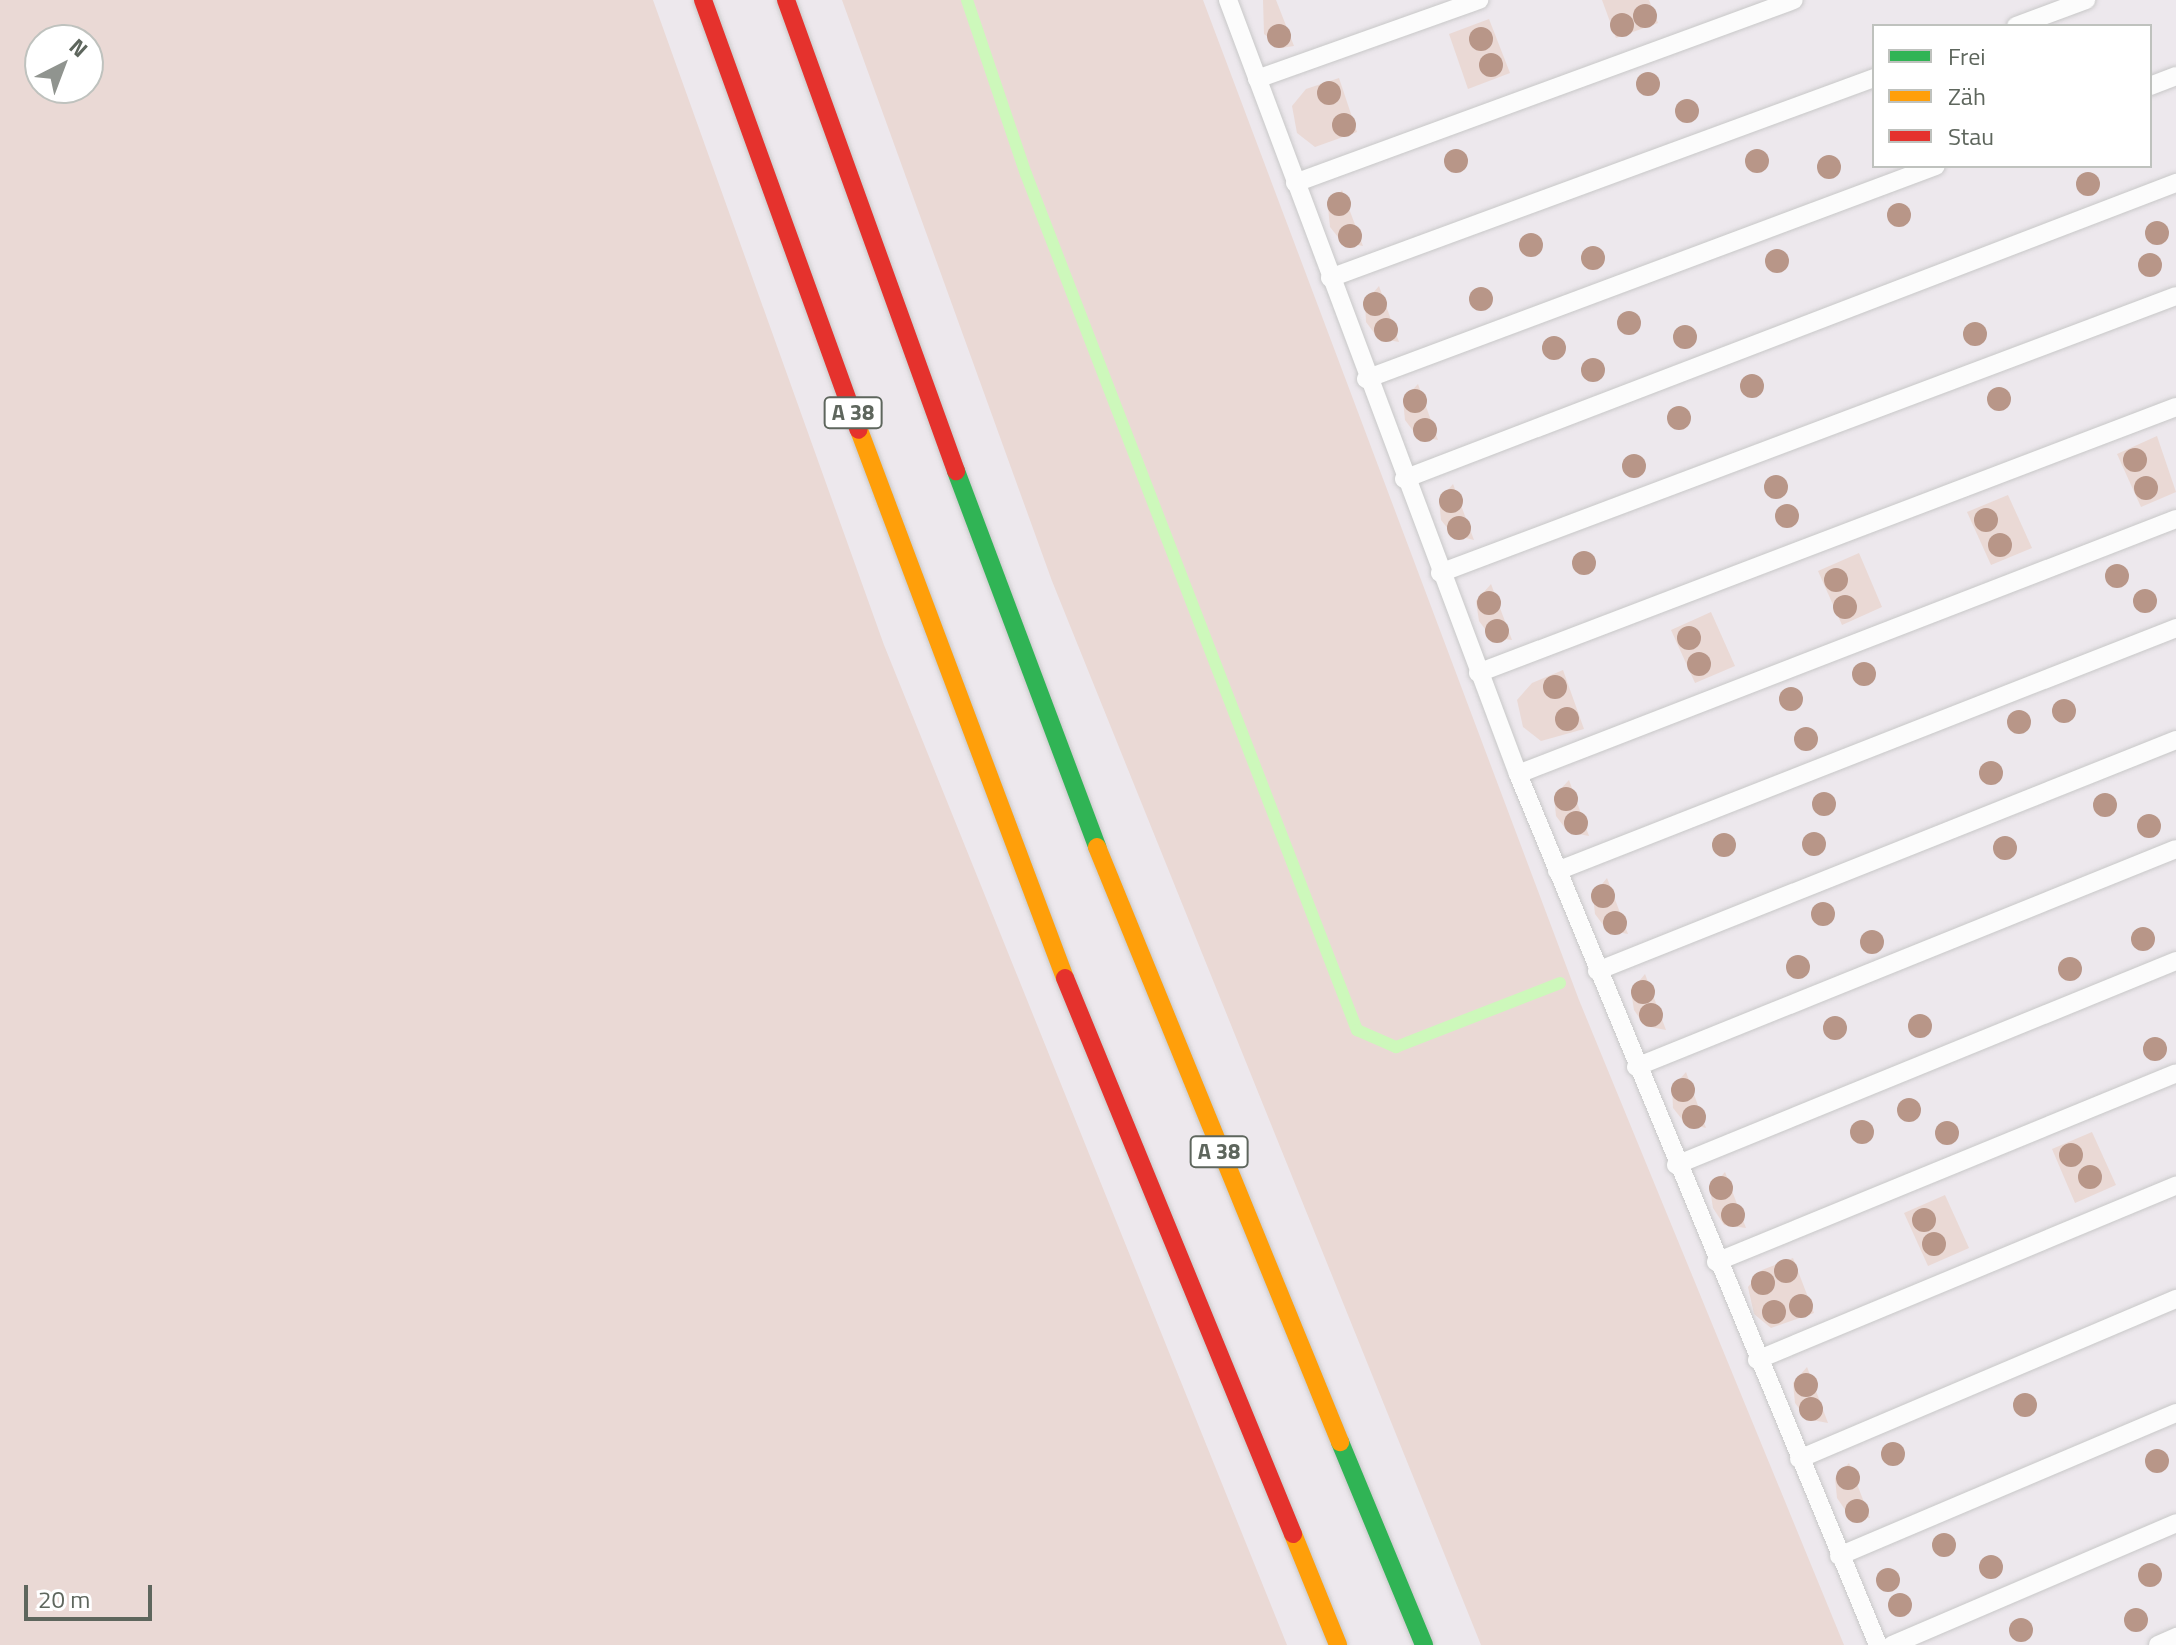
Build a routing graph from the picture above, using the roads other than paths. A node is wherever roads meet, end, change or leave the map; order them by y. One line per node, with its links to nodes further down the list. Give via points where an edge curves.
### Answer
1 (703, 0): 42 (highway, A 38, via 1002,825)
2 (786, 0): 43 (highway, A 38, via 1023,655 1168,1029)
3 (1228, 0): 9 (lane)
4 (1479, 0): 9 (lane)
5 (1794, 0): 13 (lane)
6 (2086, 0): 7 (lane)
7 (2021, 24)
8 (2176, 76): 11 (lane)
9 (1257, 79): 13 (lane)
10 (1872, 79): 15 (lane)
11 (2152, 85)
12 (1931, 168): 17 (lane)
13 (1295, 183): 15 (lane)
14 (2176, 183): 19 (lane)
15 (1330, 278): 17 (lane)
16 (2176, 296): 21 (lane)
17 (1366, 379): 19 (lane)
18 (2176, 407): 23 (lane)
19 (1404, 479): 21 (lane)
20 (2176, 519): 25 (lane)
21 (1440, 573): 23 (lane)
22 (2176, 628): 27 (lane)
23 (1478, 673): 25 (lane)
24 (2176, 740): 29 (lane)
25 (1518, 774): 27 (lane)
26 (2176, 849): 30 (lane)
27 (1557, 871): 29 (lane)
28 (2176, 961): 32 (lane)
29 (1597, 971): 30 (lane)
30 (1636, 1067): 32 (lane)
31 (2176, 1073): 34 (lane)
32 (1676, 1165): 34 (lane)
33 (2176, 1186): 36 (lane)
34 (1716, 1262): 36 (lane)
35 (2176, 1299): 38 (lane)
36 (1757, 1360): 38 (lane)
37 (2176, 1413): 40 (lane)
38 (1799, 1459): 40 (lane)
39 (2176, 1523): 45 (lane)
40 (1839, 1556): 44 (lane)
41 (2176, 1637): 46 (lane)
42 (1338, 1645)
43 (1424, 1645)
44 (1878, 1645)
45 (1892, 1645)
46 (2158, 1645)

